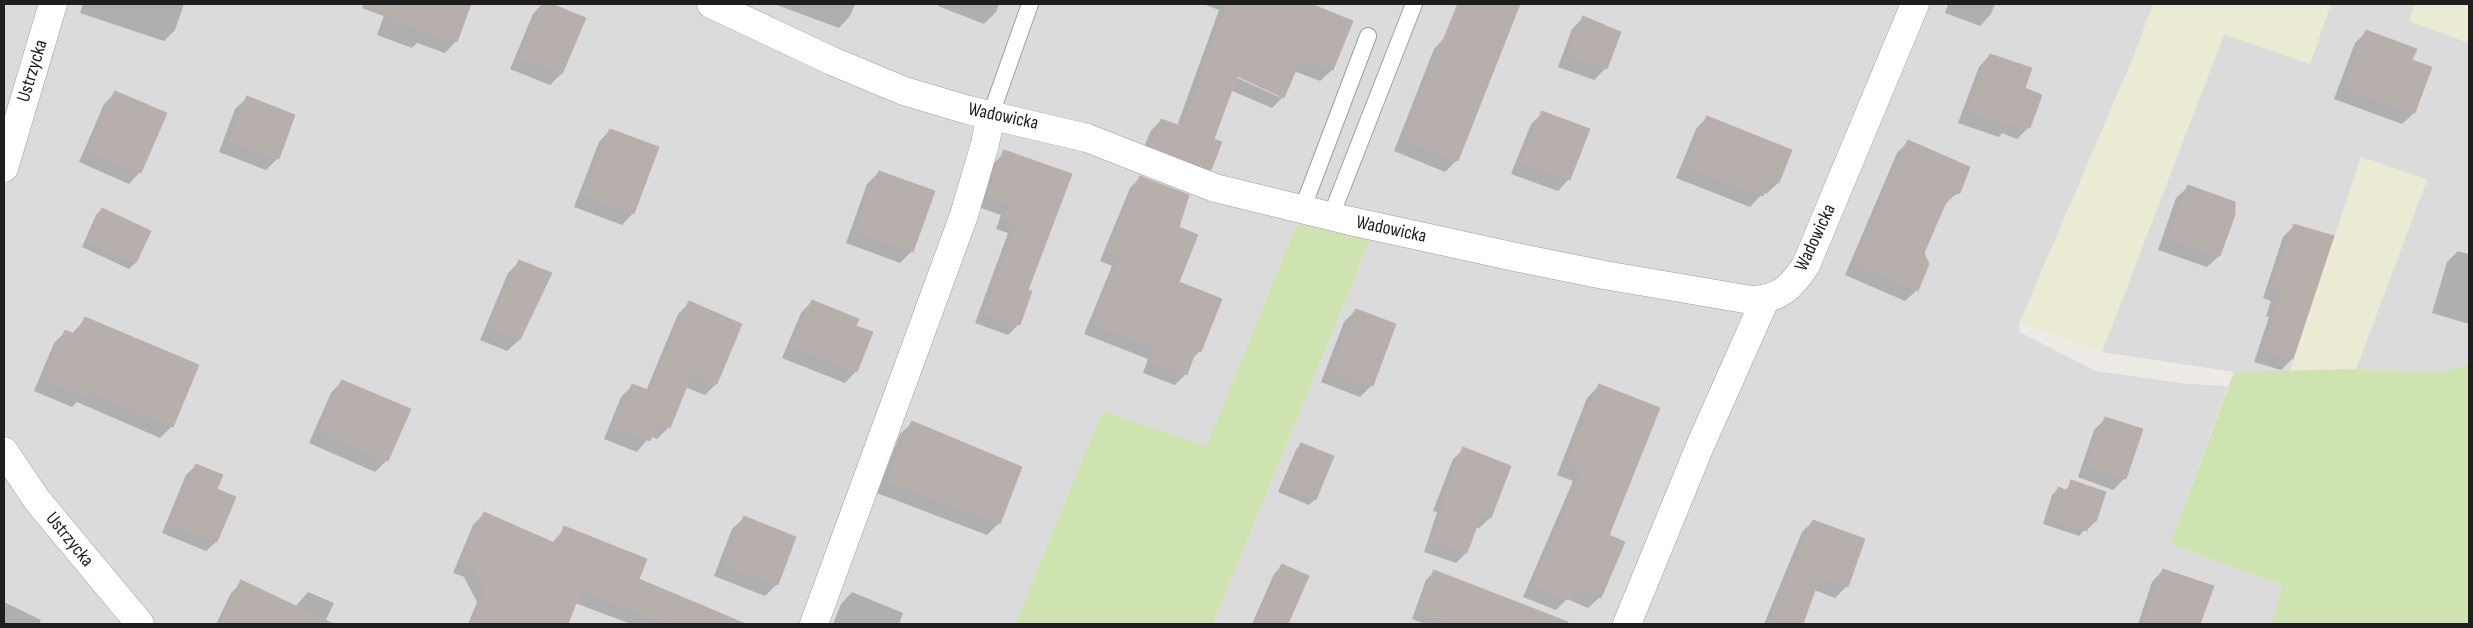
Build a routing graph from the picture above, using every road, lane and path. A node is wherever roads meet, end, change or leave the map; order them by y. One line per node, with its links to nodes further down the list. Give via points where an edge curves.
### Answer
1 (53, 4): 8 (street, Ustrzycka)
2 (711, 4): 7 (street, Wadowicka, via 866,76 944,104)
3 (1030, 4): 7 (lane)
4 (1414, 4): 10 (lane)
5 (1915, 4): 11 (street, Wadowicka, via 1806,265 1788,288)
6 (1368, 36): 9 (lane)
7 (991, 114): 9 (street, Wadowicka, via 1087,138 1215,188); 14 (street, via 964,215)
8 (4, 168)
9 (1302, 210): 10 (street, Wadowicka)
10 (1330, 216): 11 (street, Wadowicka, via 1604,275)
11 (1765, 300): 15 (street, via 1700,446)
12 (4, 451): 13 (street, Ustrzycka, via 37,500)
13 (140, 624)
14 (814, 624)
15 (1627, 624)

